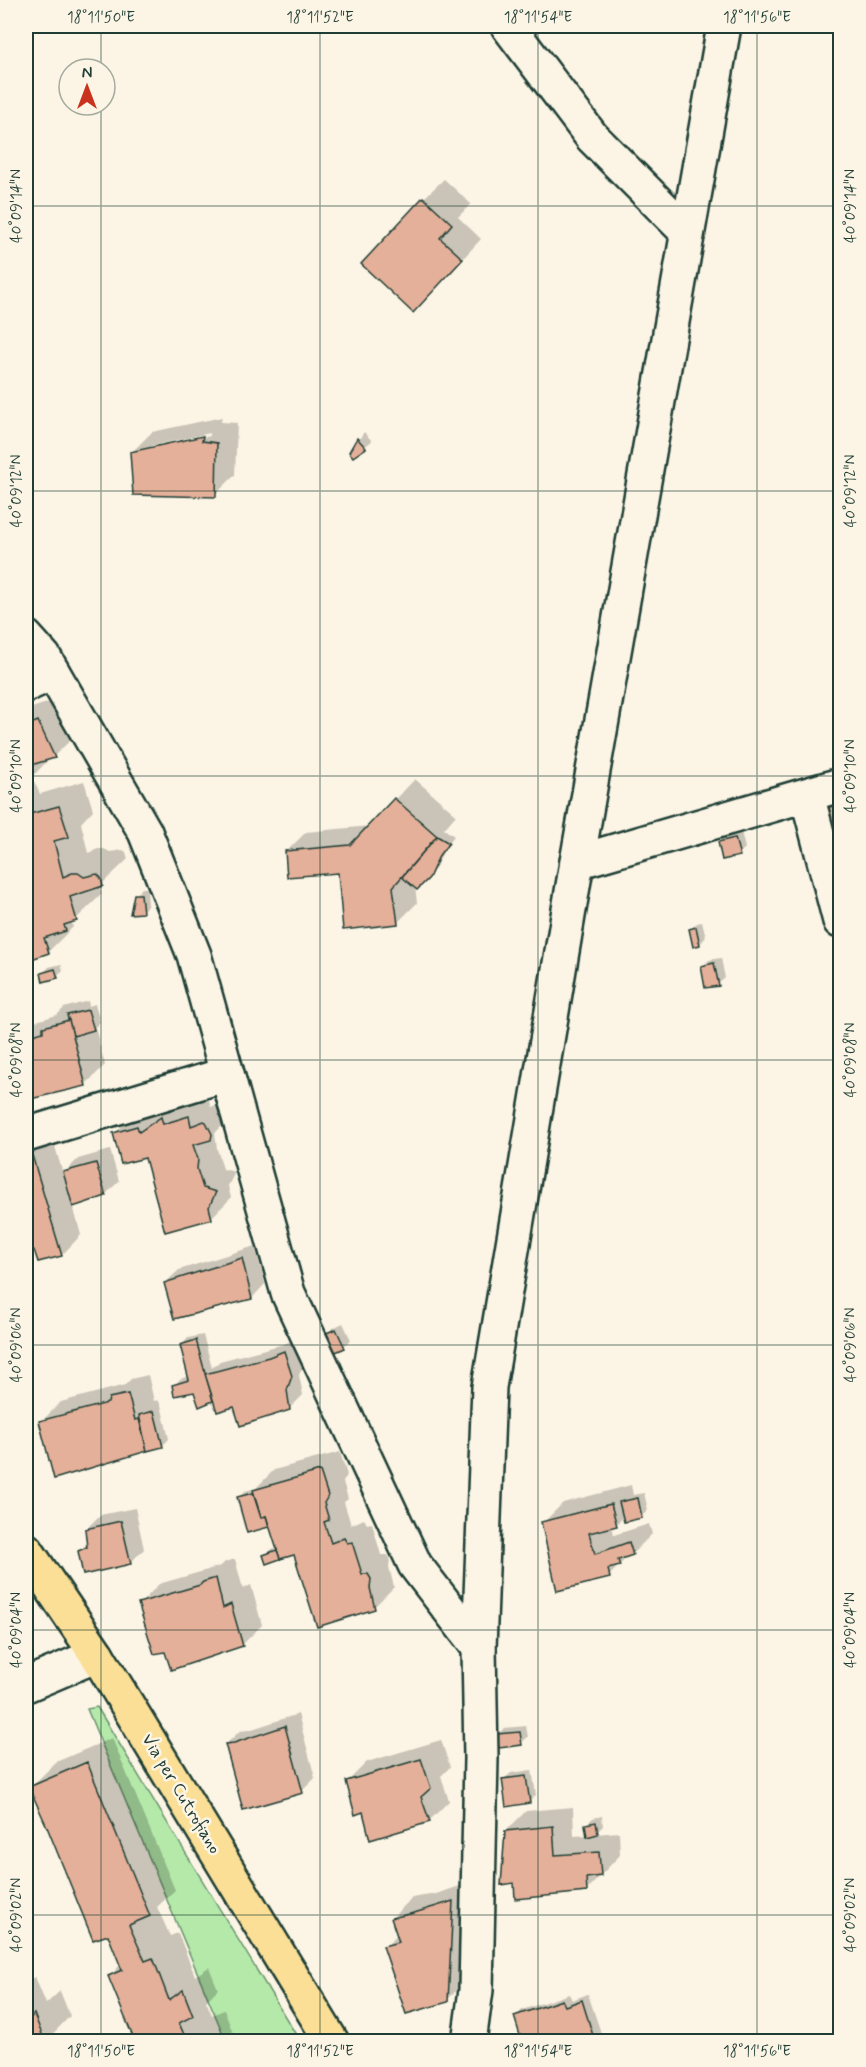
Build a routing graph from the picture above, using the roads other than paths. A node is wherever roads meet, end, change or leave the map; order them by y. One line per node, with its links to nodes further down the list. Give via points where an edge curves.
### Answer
1 (508, 26): 3 (street, via 592,137)
2 (724, 26): 3 (street)
3 (687, 232): 8 (street)
4 (26, 637): 5 (street, via 44,657)
5 (39, 679): 10 (street, via 144,832 194,955)
6 (840, 785): 7 (street)
7 (807, 795): 8 (street); 9 (street)
8 (577, 862): 13 (street, via 489,1387)
9 (840, 921)
10 (227, 1074): 11 (street); 13 (street, via 288,1293 415,1565)
11 (26, 1135)
12 (26, 1550): 14 (main road, Via per Cutrofiano)
13 (479, 1648): 17 (street, via 476,1990)
14 (96, 1655): 15 (street); 16 (main road, Via per Cutrofiano)
15 (26, 1685)
16 (332, 2042)
17 (469, 2042)

